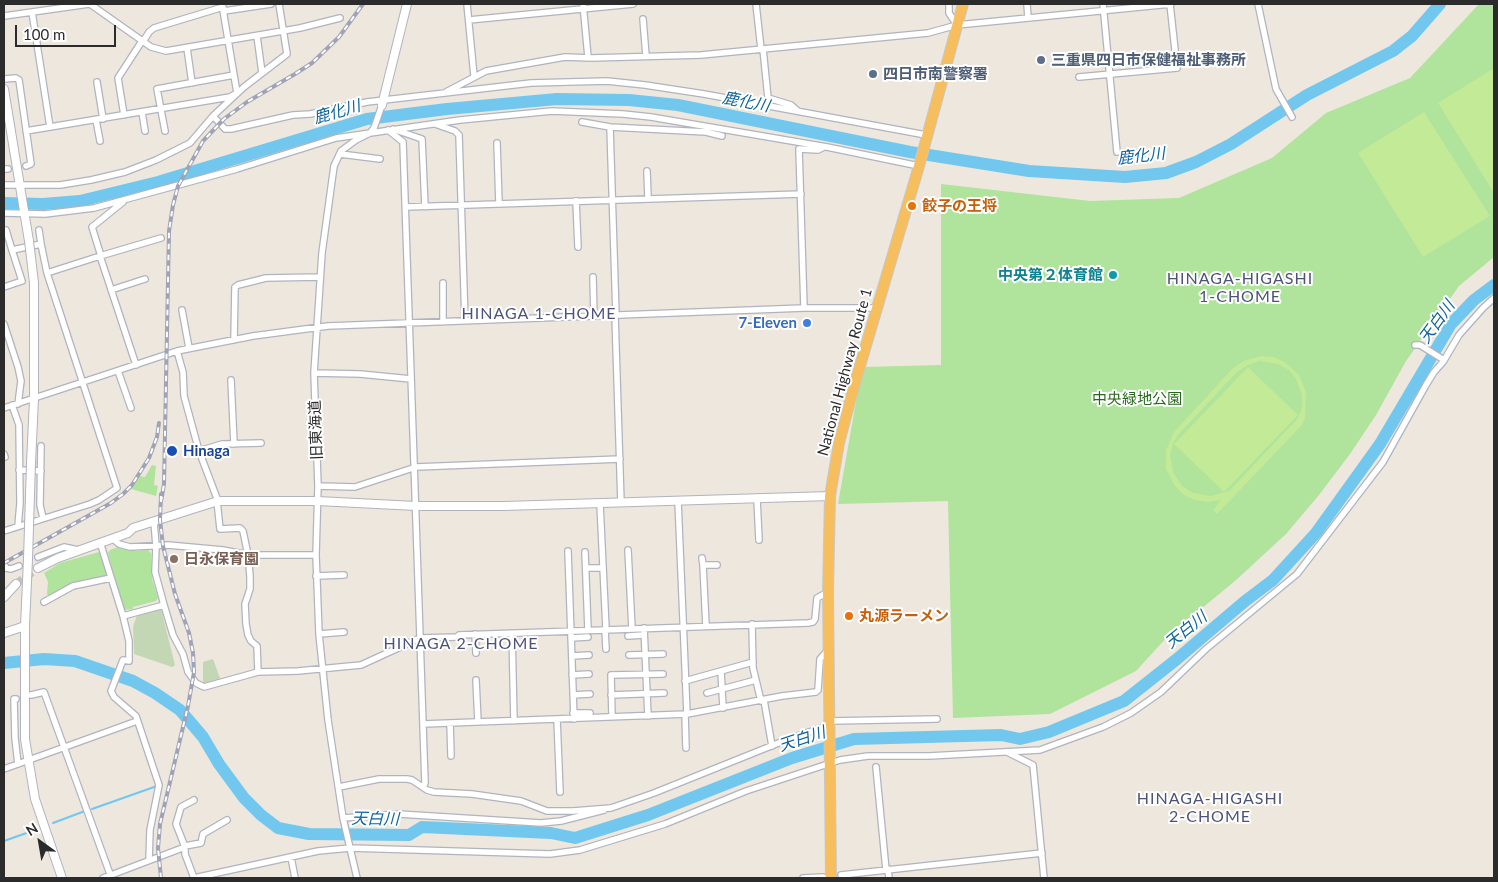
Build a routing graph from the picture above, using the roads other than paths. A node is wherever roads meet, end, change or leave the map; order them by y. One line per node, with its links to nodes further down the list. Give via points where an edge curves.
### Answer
1 (89, 4): 18 (street); 27 (street)
2 (272, 4): 13 (street)
3 (279, 4): 25 (street)
4 (407, 4): 44 (street)
5 (467, 4): 23 (street)
6 (633, 4): 15 (street)
7 (756, 4): 30 (street)
8 (949, 4): 24 (street)
9 (963, 4): 24 (highway, National Highway Route 1)
10 (1027, 4): 21 (street)
11 (1170, 4): 14 (street); 34 (street, via 1177,68)
12 (1258, 4): 50 (street, via 1276,89)
13 (252, 5): 16 (street)
14 (1155, 5): 17 (street)
15 (583, 6): 23 (street); 32 (street)
16 (223, 7): 27 (street, via 154,28); 28 (street)
17 (1103, 7): 21 (street); 34 (street)
18 (32, 12): 19 (street); 55 (street)
19 (4, 16)
20 (340, 18): 25 (street)
21 (1028, 18): 24 (street)
22 (643, 19): 31 (street)
23 (469, 20): 36 (street)
24 (957, 25): 30 (street, via 928,33); 62 (highway, National Highway Route 1)
25 (283, 31): 26 (street); 33 (street, via 287,54)
26 (256, 36): 28 (street); 33 (street)
27 (142, 41): 29 (street, via 158,50); 48 (street, via 118,78)
28 (228, 41): 29 (street); 35 (street)
29 (187, 48): 40 (street)
30 (762, 49): 31 (street); 47 (street, via 768,98 790,105)
31 (646, 56): 32 (street)
32 (588, 57): 36 (street, via 550,59)
33 (262, 73): 42 (street)
34 (1110, 74): 37 (street); 67 (street)
35 (234, 76): 40 (street); 42 (street)
36 (474, 76): 43 (street)
37 (1079, 77)
38 (4, 79): 59 (street, via 19,80)
39 (97, 82): 51 (street)
40 (192, 83): 45 (street, via 157,89)
41 (4, 89): 74 (street)
42 (237, 93): 45 (street); 49 (street)
43 (445, 93): 44 (street); 47 (street, via 531,83 607,82 674,89)
44 (382, 103): 49 (street, via 293,115 231,129 225,129); 61 (street)
45 (160, 109): 46 (street); 57 (street)
46 (142, 112): 48 (street); 60 (street)
47 (799, 112): 62 (street)
48 (124, 115): 51 (street)
49 (213, 116): 74 (street, via 190,143 125,172 91,180)
50 (1292, 116)
51 (103, 119): 52 (street)
52 (96, 120): 55 (street); 64 (street)
53 (582, 122): 56 (street)
54 (432, 123): 58 (street); 66 (street, via 552,111 623,114); 81 (street, via 459,135)
55 (50, 127): 59 (street)
56 (610, 127): 63 (street, via 706,132); 78 (street)
57 (165, 130)
58 (390, 130): 61 (street); 82 (street, via 403,142); 83 (street, via 422,139)
59 (26, 131): 71 (street, via 31,164)
60 (145, 131)
61 (372, 131): 68 (street); 77 (street, via 336,138)
62 (926, 134): 70 (highway, National Highway Route 1)
63 (722, 136)
64 (100, 142)
65 (497, 143): 80 (street)
66 (827, 147): 70 (street); 75 (street, via 799,149)
67 (1117, 152)
68 (340, 154): 69 (street); 94 (street, 旧東海道, via 331,181)
69 (380, 159)
70 (919, 164): 102 (highway, National Highway Route 1)
71 (26, 166)
72 (647, 171): 76 (street)
73 (4, 185): 74 (street)
74 (20, 187): 85 (street)
75 (801, 194): 76 (street); 101 (street)
76 (648, 198): 78 (street)
77 (124, 200): 85 (street, via 78,211); 92 (street, via 92,227)
78 (612, 200): 79 (street); 104 (street)
79 (576, 201): 80 (street); 90 (street)
80 (499, 204): 81 (street)
81 (462, 205): 83 (street); 106 (street)
82 (406, 207): 83 (street); 108 (street)
83 (425, 207)
84 (4, 213): 85 (street)
85 (24, 214): 122 (street, bridge, via 34,282)
86 (6, 230): 91 (street)
87 (39, 230): 89 (street)
88 (161, 238): 92 (street)
89 (41, 244): 91 (street); 93 (street)
90 (578, 247)
91 (12, 250): 98 (street, via 22,280)
92 (100, 256): 93 (street); 99 (street)
93 (46, 273): 121 (street)
94 (320, 277): 110 (street, 旧東海道); 111 (street, via 266,278 238,285)
95 (593, 277): 105 (street)
96 (145, 280): 99 (street)
97 (443, 283): 107 (street)
98 (4, 287)
99 (111, 290): 116 (street)
100 (1494, 298): 115 (street, via 1459,335)
101 (804, 308): 102 (street); 104 (street)
102 (877, 308): 135 (highway, National Highway Route 1, via 846,416)
103 (182, 310): 113 (street)
104 (616, 315): 105 (street); 130 (street)
105 (594, 316): 106 (street)
106 (465, 321): 107 (street)
107 (444, 322): 108 (street)
108 (409, 323): 110 (street); 119 (street)
109 (4, 324): 123 (street, via 21,381)
110 (316, 328): 111 (street); 118 (street, 旧東海道)
111 (234, 340): 113 (street)
112 (1417, 345): 115 (street)
113 (188, 348): 114 (street)
114 (177, 350): 116 (street); 129 (street, via 183,372 184,396)
115 (1443, 359): 238 (street, via 1383,462 1291,580 1194,659 1161,692 1131,713 1095,731 1040,750)
116 (136, 365): 117 (street)
117 (118, 371): 121 (street); 125 (street)
118 (314, 373): 119 (street); 134 (street, 旧東海道)
119 (411, 379): 131 (street)
120 (230, 380): 127 (street)
121 (82, 383): 122 (street); 143 (street, via 117,488 90,504)
122 (34, 399): 123 (street); 176 (street, bridge)
123 (15, 404): 124 (street); 132 (street, via 19,425)
124 (4, 408)
125 (131, 408)
126 (261, 443): 127 (street)
127 (234, 444): 129 (street)
128 (41, 446): 133 (street)
129 (199, 451): 137 (street)
130 (620, 459): 131 (street); 140 (street)
131 (414, 468): 134 (street, via 355,487); 142 (street)
132 (19, 470): 133 (street); 145 (street)
133 (41, 471): 143 (street)
134 (318, 486): 138 (street, 旧東海道)
135 (830, 496): 136 (street); 170 (highway, National Highway Route 1)
136 (757, 499): 139 (street); 148 (street)
137 (218, 501): 138 (street); 144 (street); 155 (street, via 220,529 242,529)
138 (317, 501): 142 (street); 156 (street, 旧東海道)
139 (678, 501): 140 (street); 178 (street)
140 (621, 503): 141 (street)
141 (600, 504): 142 (street); 165 (street)
142 (416, 506): 190 (street)
143 (43, 518): 145 (street)
144 (154, 522): 147 (street); 150 (street)
145 (18, 526): 146 (street)
146 (4, 531)
147 (112, 538): 149 (street); 150 (street, via 130,547)
148 (759, 540)
149 (100, 542): 151 (street); 168 (street)
150 (156, 546): 155 (street, via 223,550); 173 (street, via 155,572)
151 (78, 550): 157 (street, via 64,546); 163 (street)
152 (628, 550): 180 (street)
153 (568, 551): 181 (street)
154 (585, 552): 164 (street)
155 (248, 555): 156 (street); 203 (street, via 250,581 245,604 246,624 248,635 257,646)
156 (316, 555): 167 (street, 旧東海道)
157 (38, 557)
158 (702, 558): 160 (street)
159 (4, 564): 162 (street, via 12,569)
160 (703, 565): 161 (street); 177 (street)
161 (717, 565)
162 (18, 566)
163 (38, 568)
164 (586, 568): 165 (street); 186 (street)
165 (603, 568): 179 (street)
166 (344, 575): 167 (street)
167 (316, 576): 187 (street, 旧東海道)
168 (111, 578): 172 (street, via 73,586); 174 (street)
169 (16, 584): 171 (street)
170 (828, 592): 175 (street, via 817,598 813,622); 193 (highway, National Highway Route 1)
171 (4, 597)
172 (44, 602)
173 (164, 605): 174 (street); 203 (street, via 188,672 202,687)
174 (123, 616): 229 (street, via 130,649 129,661 123,660 111,691 134,713)
175 (752, 624): 177 (street); 200 (street)
176 (25, 626): 184 (street); 240 (street)
177 (706, 626): 178 (street)
178 (684, 627): 183 (street); 210 (street)
179 (605, 629): 180 (street); 186 (street); 192 (street)
180 (632, 629): 183 (street)
181 (571, 631): 185 (street); 186 (street); 191 (street)
182 (344, 632): 187 (street)
183 (644, 632): 189 (street); 195 (street)
184 (4, 633)
185 (512, 633): 188 (street); 230 (street)
186 (588, 633): 191 (street)
187 (319, 634): 201 (street, 旧東海道)
188 (475, 634): 190 (street); 194 (street)
189 (628, 636)
190 (420, 638): 201 (street, via 361,665); 234 (street)
191 (571, 638): 199 (street)
192 (606, 649)
193 (828, 650): 220 (street, via 820,659 816,692); 233 (highway, National Highway Route 1)
194 (476, 652)
195 (645, 654): 196 (street); 198 (street); 205 (street)
196 (663, 654)
197 (589, 655): 199 (street)
198 (629, 655)
199 (572, 656): 207 (street)
200 (753, 662): 202 (street); 209 (street)
201 (322, 669): 203 (street); 246 (street, 旧東海道)
202 (721, 671): 210 (street); 211 (street)
203 (258, 672)
204 (589, 674): 207 (street)
205 (646, 674): 206 (street); 215 (street); 218 (street, via 611,675)
206 (663, 674)
207 (572, 675): 217 (street)
208 (476, 680): 231 (street)
209 (756, 680): 211 (street); 220 (street)
210 (686, 681): 223 (street)
211 (722, 689): 213 (street); 221 (street)
212 (664, 693): 215 (street)
213 (707, 693)
214 (590, 694): 217 (street)
215 (647, 694): 218 (street); 225 (street)
216 (31, 695): 236 (street, via 44,692)
217 (573, 695): 224 (street)
218 (611, 695): 226 (street)
219 (16, 699): 241 (street)
220 (762, 701): 221 (street); 235 (street)
221 (723, 708): 223 (street)
222 (590, 712): 224 (street)
223 (686, 714): 225 (street); 237 (street)
224 (574, 716): 226 (street); 227 (street)
225 (648, 716): 226 (street)
226 (612, 718)
227 (557, 719): 230 (street); 247 (street)
228 (937, 719): 233 (street)
229 (137, 721): 236 (street); 256 (street, via 158,785 150,830)
230 (514, 721): 231 (street)
231 (478, 722): 232 (street)
232 (450, 723): 234 (street); 239 (street)
233 (829, 723): 235 (street); 242 (highway, National Highway Route 1)
234 (423, 724): 245 (street)
235 (772, 746): 249 (street)
236 (64, 747): 240 (street); 258 (street)
237 (686, 748)
238 (1008, 752): 242 (street, via 868,756); 254 (street, via 1033,765)
239 (451, 756)
240 (28, 760): 241 (street); 260 (street, via 37,807)
241 (18, 764): 244 (street)
242 (829, 764): 253 (street, via 746,791 665,824 580,850 550,854); 259 (highway, National Highway Route 1)
243 (876, 767): 257 (street)
244 (4, 770)
245 (423, 787): 246 (street, via 412,780 392,778); 249 (street, via 434,792 521,801 554,812)
246 (339, 788): 250 (street, 旧東海道)
247 (560, 792)
248 (194, 800): 252 (street, via 181,807 176,824)
249 (611, 808): 250 (street, via 582,817 547,822 399,814)
250 (344, 819): 253 (street, 旧東海道)
251 (227, 820): 252 (street, via 203,834 201,843)
252 (185, 847): 256 (street); 262 (street)
253 (350, 847): 255 (street); 264 (street, 旧東海道)
254 (1042, 853): 257 (street); 267 (street)
255 (291, 857): 262 (street); 263 (street)
256 (149, 860): 258 (street)
257 (887, 869): 259 (street); 266 (street)
258 (110, 874): 261 (street)
259 (832, 876): 265 (street)
260 (62, 878)
261 (103, 878)
262 (194, 878)
263 (295, 878)
264 (357, 878)
265 (803, 878)
266 (889, 878)
267 (1044, 878)

